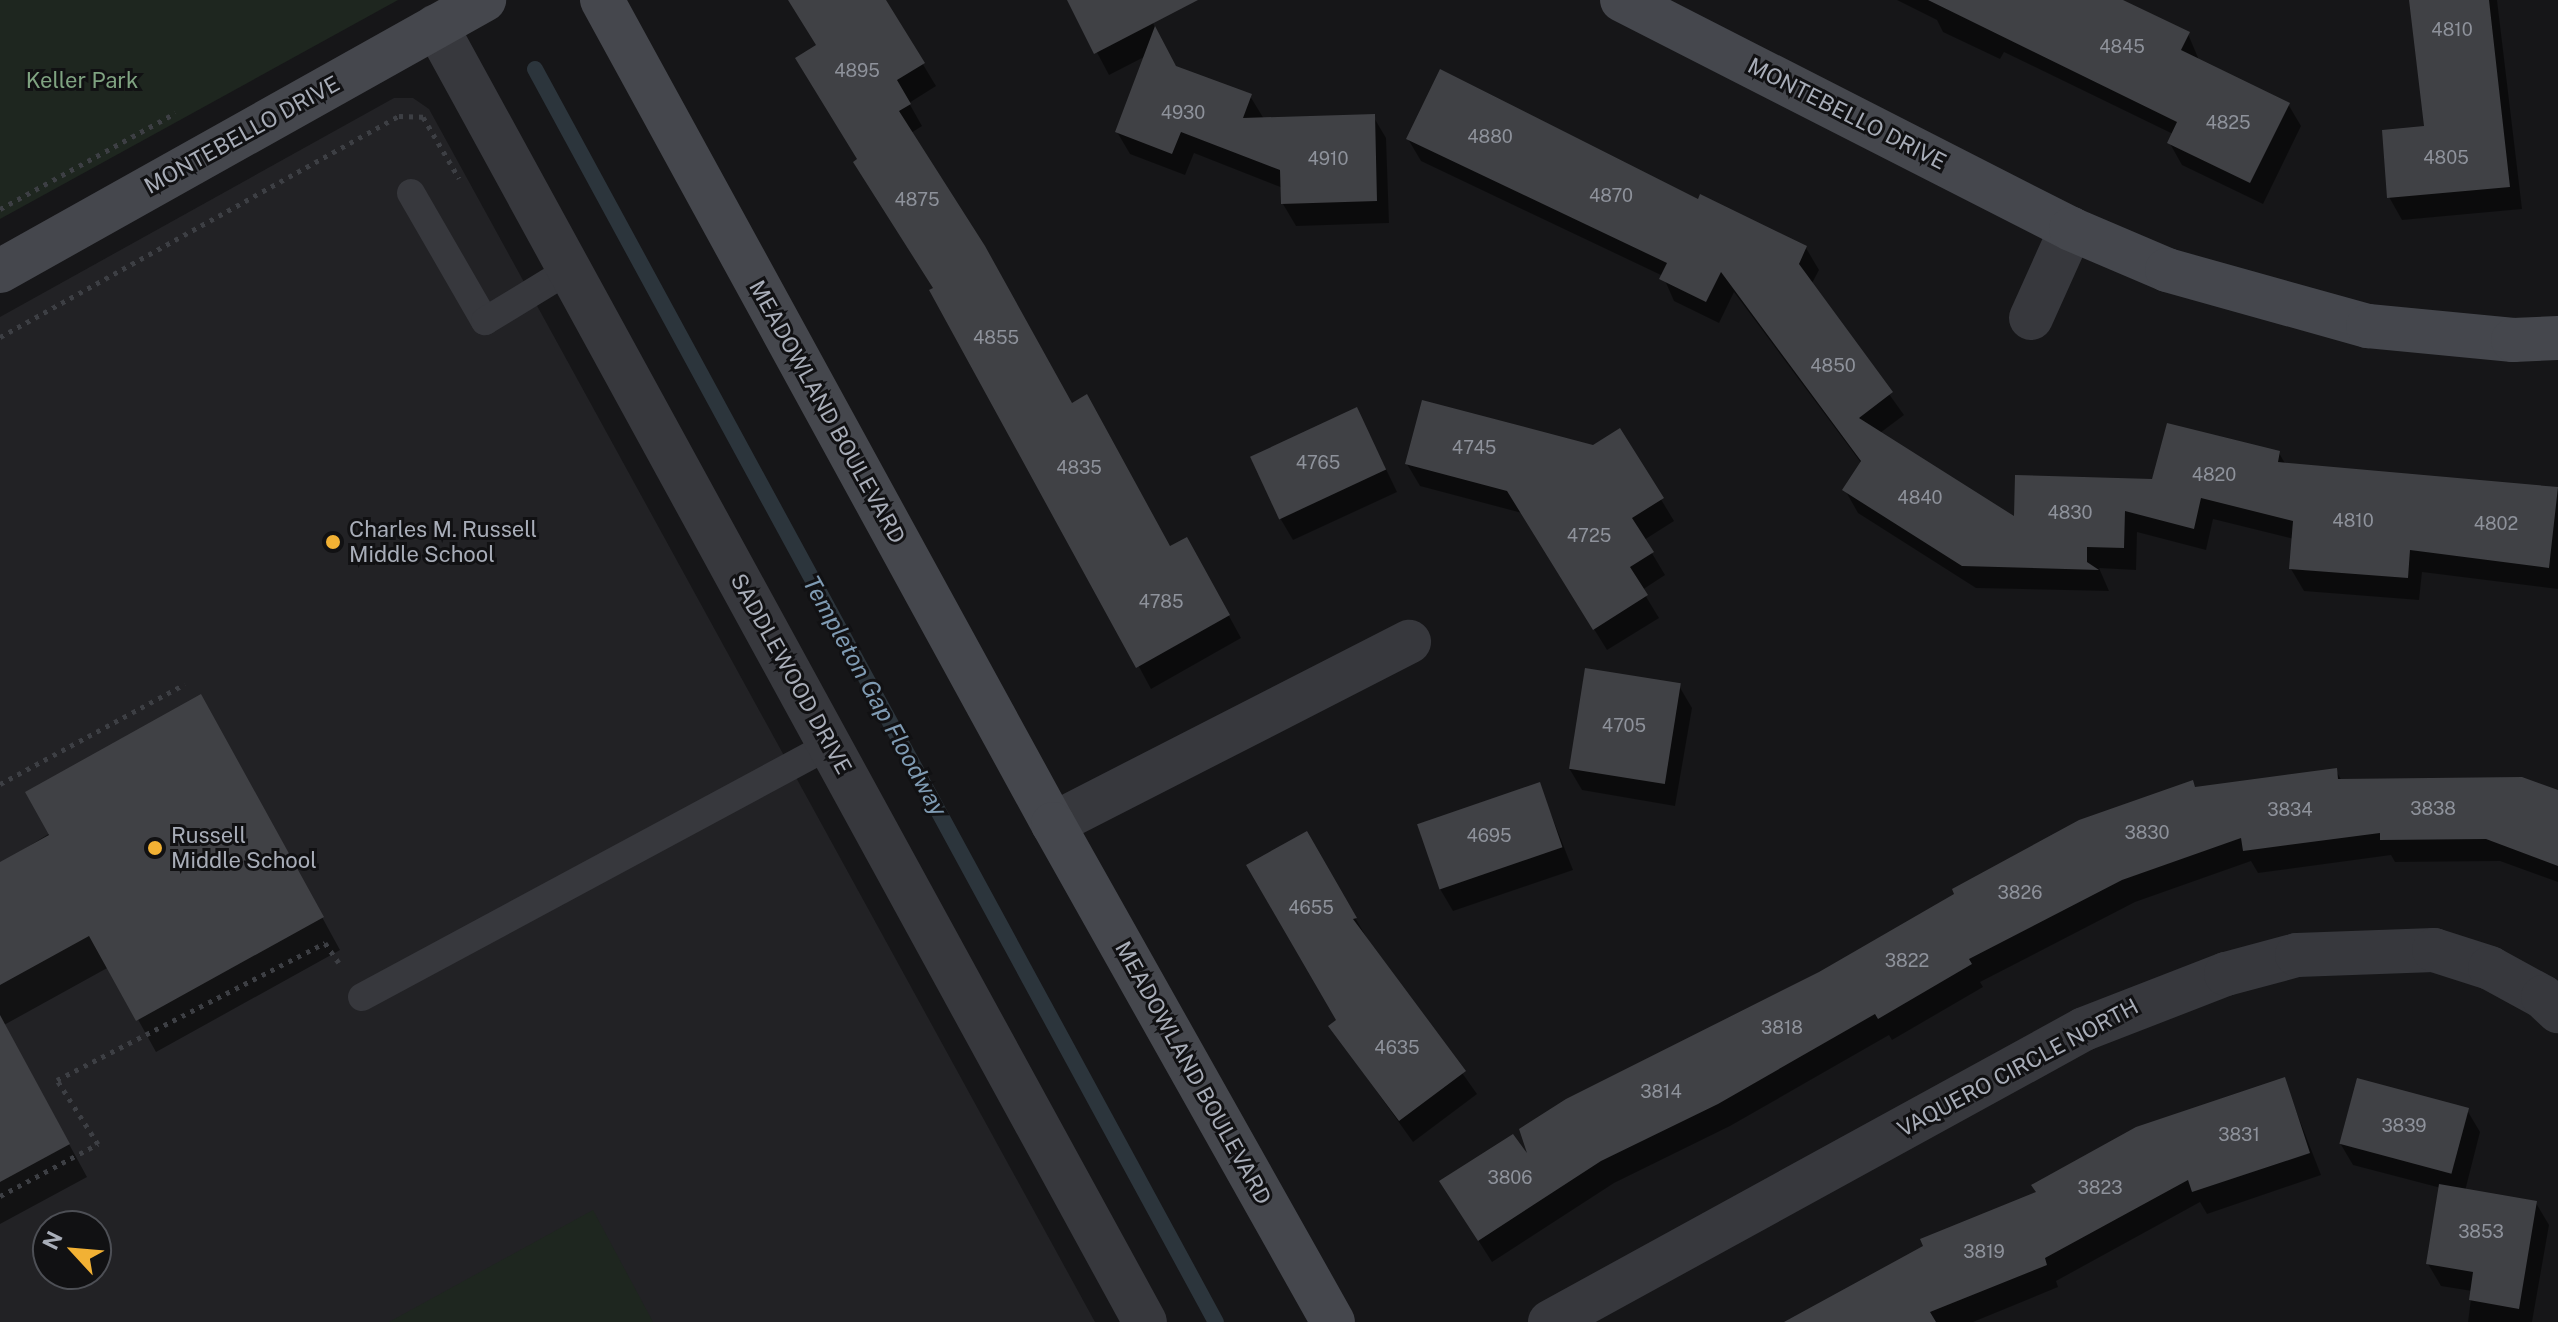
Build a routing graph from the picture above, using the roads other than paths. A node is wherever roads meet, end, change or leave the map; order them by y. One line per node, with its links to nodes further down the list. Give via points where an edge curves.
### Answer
1 (484, 0): 4 (street, MONTEBELLO DRIVE)
2 (602, 0): 13 (street, MEADOWLAND BOULEVARD)
3 (1622, 0): 6 (street, MONTEBELLO DRIVE)
4 (436, 26): 7 (street, SADDLEWOOD DRIVE); 8 (street, MONTEBELLO DRIVE)
5 (411, 193): 7 (lane, via 485,321)
6 (2071, 229): 9 (street); 10 (street, MONTEBELLO DRIVE, via 2167,270 2368,326 2513,340)
7 (569, 270): 12 (street, SADDLEWOOD DRIVE)
8 (0, 271)
9 (2031, 318)
10 (2558, 338)
11 (1409, 642): 13 (street)
12 (830, 745): 14 (lane); 16 (street, SADDLEWOOD DRIVE)
13 (1053, 824): 17 (street, MEADOWLAND BOULEVARD)
14 (362, 997)
15 (2558, 1011): 18 (street, VAQUERO CIRCLE NORTH, via 2490,968 2434,950 2297,955 2226,974 2084,1029)
16 (1145, 1322)
17 (1333, 1322)
18 (1550, 1322)

